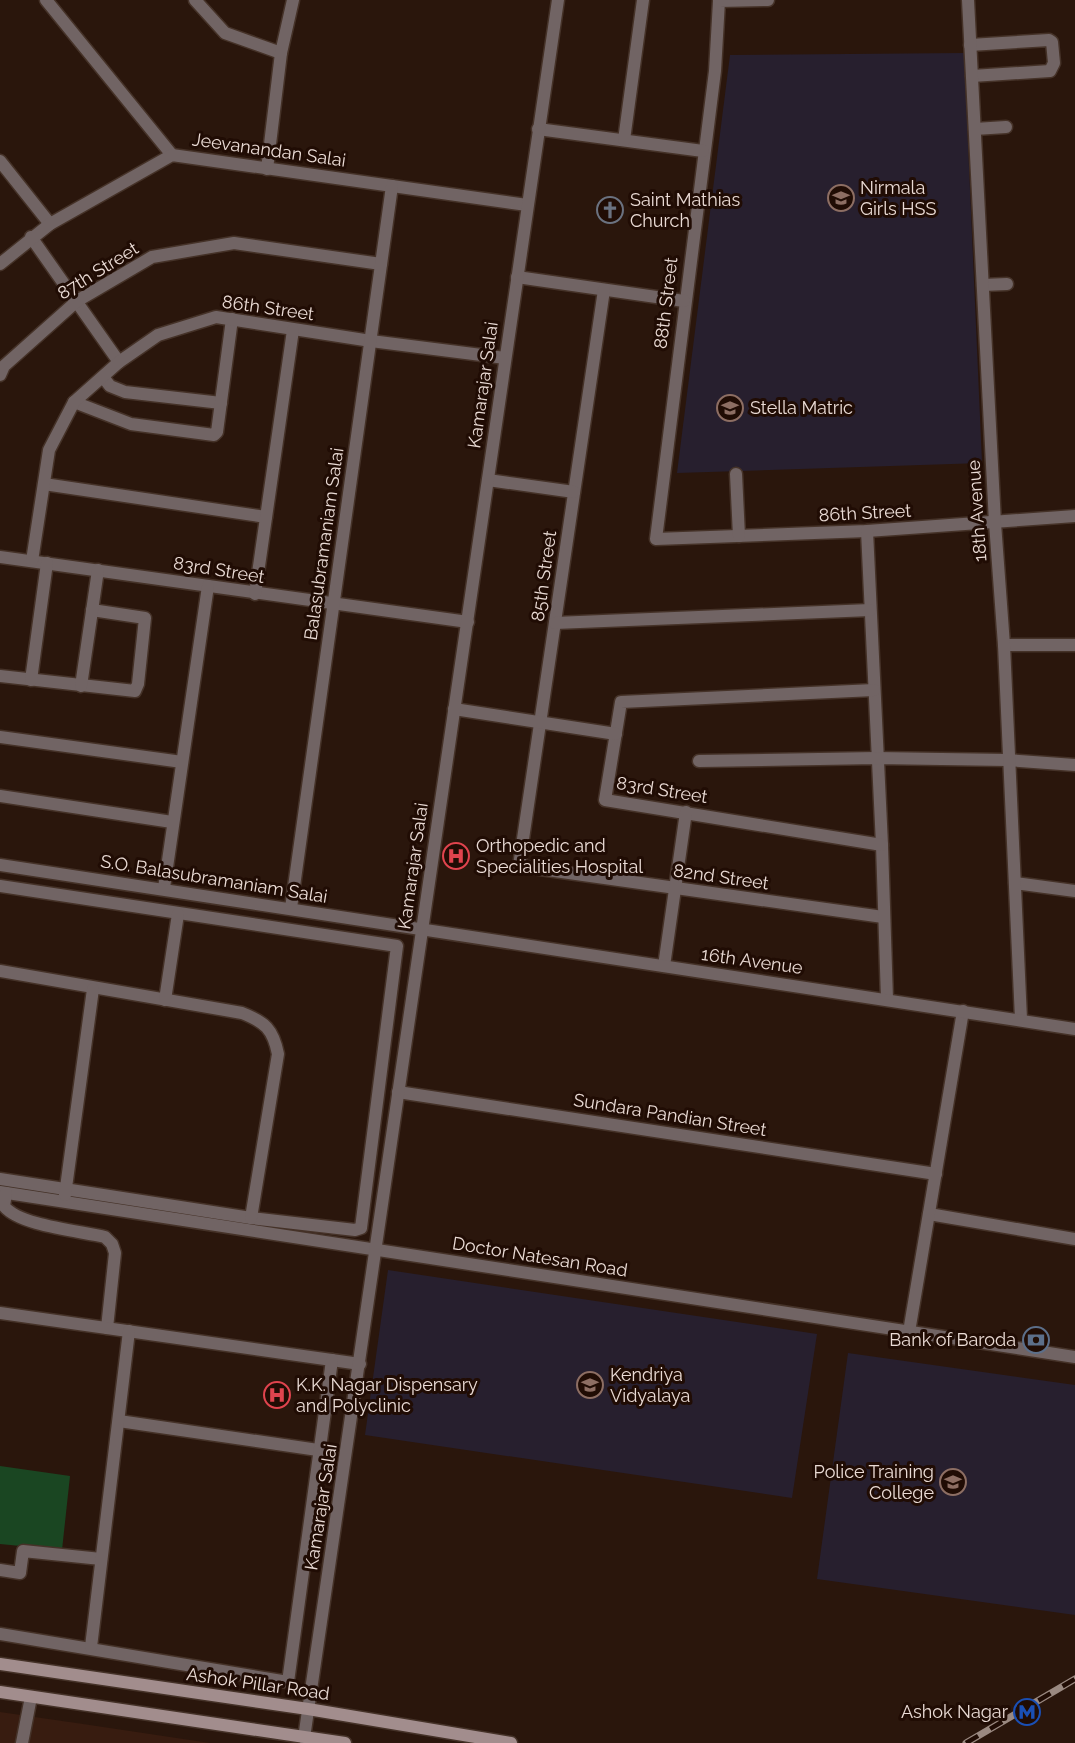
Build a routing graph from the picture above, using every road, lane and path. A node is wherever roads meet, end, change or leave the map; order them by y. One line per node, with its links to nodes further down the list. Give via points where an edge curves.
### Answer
1 (46, 0): 17 (street)
2 (195, 0): 10 (street, via 225,33)
3 (293, 0): 10 (street)
4 (558, 0): 13 (street, Kamarajar Salai)
5 (643, 0): 15 (street)
6 (768, 0): 8 (street)
7 (968, 0): 9 (street, 18th Avenue)
8 (719, 1): 16 (street, 88th Street, via 715,71)
9 (970, 45): 11 (street, 18th Avenue); 11 (street, via 1049,40 1054,63 1050,71)
10 (281, 53): 19 (street)
11 (972, 76): 14 (street, 18th Avenue)
12 (1006, 127): 14 (street)
13 (538, 129): 15 (street); 21 (street, Kamarajar Salai)
14 (975, 129): 28 (street, 18th Avenue)
15 (624, 140): 16 (street)
16 (703, 151): 31 (street, 88th Street)
17 (172, 154): 19 (street, Jeevanandan Salai); 22 (street, Jeevanandan Salai)
18 (0, 161): 22 (street)
19 (267, 169): 20 (street, Jeevanandan Salai)
20 (392, 186): 21 (street, Jeevanandan Salai); 25 (street, Balasubramaniam Salai)
21 (527, 205): 26 (street, Kamarajar Salai)
22 (50, 224): 23 (street, Jeevanandan Salai)
23 (31, 237): 24 (street, Jeevanandan Salai); 30 (street)
24 (0, 264)
25 (381, 264): 30 (street, 87th Street, via 234,243 152,257); 34 (street, Balasubramaniam Salai)
26 (517, 277): 29 (street); 35 (street, Kamarajar Salai)
27 (1006, 284): 28 (street)
28 (983, 285): 47 (street, 18th Avenue)
29 (604, 290): 31 (street); 44 (street, 85th Street)
30 (77, 301): 36 (street); 37 (street, 87th Street, via 4,366)
31 (684, 301): 50 (street, 88th Street)
32 (232, 319): 33 (street, 86th Street); 36 (street, 86th Street, via 216,317 158,334); 40 (street)
33 (293, 330): 34 (street, 86th Street); 46 (street)
34 (370, 341): 35 (street, 86th Street); 57 (street, Balasubramaniam Salai)
35 (505, 357): 42 (street, Kamarajar Salai)
36 (119, 362): 38 (street, 86th Street)
37 (0, 375)
38 (103, 377): 39 (street, 86th Street); 40 (street, via 110,386 125,392)
39 (74, 402): 40 (street, via 131,424 209,437 217,432); 43 (street, 86th Street, via 49,450)
40 (221, 403)
41 (736, 474): 49 (street)
42 (488, 480): 44 (street); 60 (street, Kamarajar Salai)
43 (44, 484): 46 (street); 52 (street, 86th Street)
44 (574, 492): 61 (street, 85th Street)
45 (1075, 516): 47 (street, 86th Street)
46 (266, 517): 56 (street)
47 (995, 523): 48 (street, 86th Street); 62 (street, 18th Avenue)
48 (867, 531): 49 (street, 86th Street); 59 (street)
49 (739, 536): 50 (street, 86th Street)
50 (656, 539)
51 (0, 556): 52 (street, 83rd Street)
52 (32, 561): 53 (street, 83rd Street)
53 (47, 563): 54 (street, 83rd Street); 65 (street)
54 (98, 570): 55 (street, 83rd Street); 58 (street)
55 (208, 586): 56 (street, 83rd Street); 75 (street)
56 (255, 594): 57 (street, 83rd Street)
57 (333, 604): 60 (street, 83rd Street); 88 (street, Balasubramaniam Salai)
58 (93, 610): 66 (street); 66 (street, via 145,618 138,684 131,692)
59 (870, 610): 61 (street); 67 (street)
60 (468, 622): 68 (street, Kamarajar Salai)
61 (555, 623): 69 (street, 85th Street)
62 (1004, 645): 63 (street); 73 (street, 18th Avenue)
63 (1075, 645)
64 (0, 676): 65 (street)
65 (31, 680): 66 (street)
66 (81, 686)
67 (874, 690): 70 (street, 83rd Street, via 621,702); 72 (street)
68 (454, 709): 69 (street); 91 (street, Kamarajar Salai)
69 (540, 723): 70 (street); 82 (street, 85th Street)
70 (616, 734): 78 (street, 83rd Street, via 605,800)
71 (0, 737): 75 (street)
72 (876, 758): 73 (street); 74 (street); 80 (street)
73 (1007, 760): 76 (street); 83 (street, 18th Avenue)
74 (699, 761)
75 (182, 762): 79 (street)
76 (1075, 765)
77 (0, 796): 79 (street)
78 (686, 812): 80 (street, 83rd Street); 86 (street)
79 (172, 822): 85 (street)
80 (882, 844): 90 (street)
81 (0, 865): 85 (street, S.O. Balasubramaniam Salai)
82 (519, 866): 86 (street, 82nd Street)
83 (1014, 883): 87 (street); 98 (street, 18th Avenue)
84 (0, 886): 89 (street)
85 (164, 888): 88 (street, S.O. Balasubramaniam Salai)
86 (675, 888): 90 (street, 82nd Street); 92 (street)
87 (1075, 891)
88 (291, 908): 91 (street, S.O. Balasubramaniam Salai)
89 (178, 914): 96 (street); 106 (street, via 397,946 361,1228)
90 (882, 917): 95 (street)
91 (423, 930): 92 (street, 16th Avenue); 100 (street, Kamarajar Salai)
92 (664, 966): 95 (street, 16th Avenue)
93 (0, 971): 94 (street)
94 (93, 988): 96 (street); 104 (street)
95 (886, 999): 97 (street, 16th Avenue)
96 (165, 1000): 106 (street, via 242,1013 264,1023 275,1040 278,1054)
97 (963, 1011): 98 (street, 16th Avenue); 101 (street)
98 (1021, 1019): 99 (street, 16th Avenue)
99 (1075, 1029)
100 (398, 1092): 101 (street, Sundara Pandian Street); 108 (street, Kamarajar Salai)
101 (936, 1174): 105 (street)
102 (0, 1179): 104 (street)
103 (3, 1192): 104 (street, Doctor Natesan Road); 110 (street, via 4,1206 17,1216 105,1237 112,1244 115,1253)
104 (65, 1195): 106 (street); 108 (street, Doctor Natesan Road)
105 (929, 1214): 107 (street); 112 (street)
106 (251, 1218)
107 (1075, 1239)
108 (375, 1250): 112 (street, Doctor Natesan Road); 115 (street, Kamarajar Salai)
109 (0, 1313): 110 (street)
110 (107, 1328): 111 (street)
111 (129, 1331): 114 (street); 116 (street)
112 (909, 1332): 113 (street, Doctor Natesan Road)
113 (1075, 1357)
114 (332, 1360): 115 (street); 117 (street)
115 (360, 1364): 125 (street, Kamarajar Salai)
116 (119, 1421): 117 (street); 118 (street)
117 (318, 1450): 121 (street, via 288,1682)
118 (101, 1559): 119 (street, via 23,1551 20,1573); 121 (street)
119 (0, 1570)
120 (0, 1634): 121 (street)
121 (91, 1647)
122 (0, 1664): 125 (main road, Ashok Pillar Road)
123 (0, 1692): 124 (main road)
124 (31, 1697): 126 (main road); 127 (street)
125 (308, 1709): 126 (street, Kamarajar Salai); 129 (main road, Ashok Pillar Road)
126 (304, 1738): 128 (main road)
127 (22, 1743)
128 (345, 1743)
129 (511, 1743)

